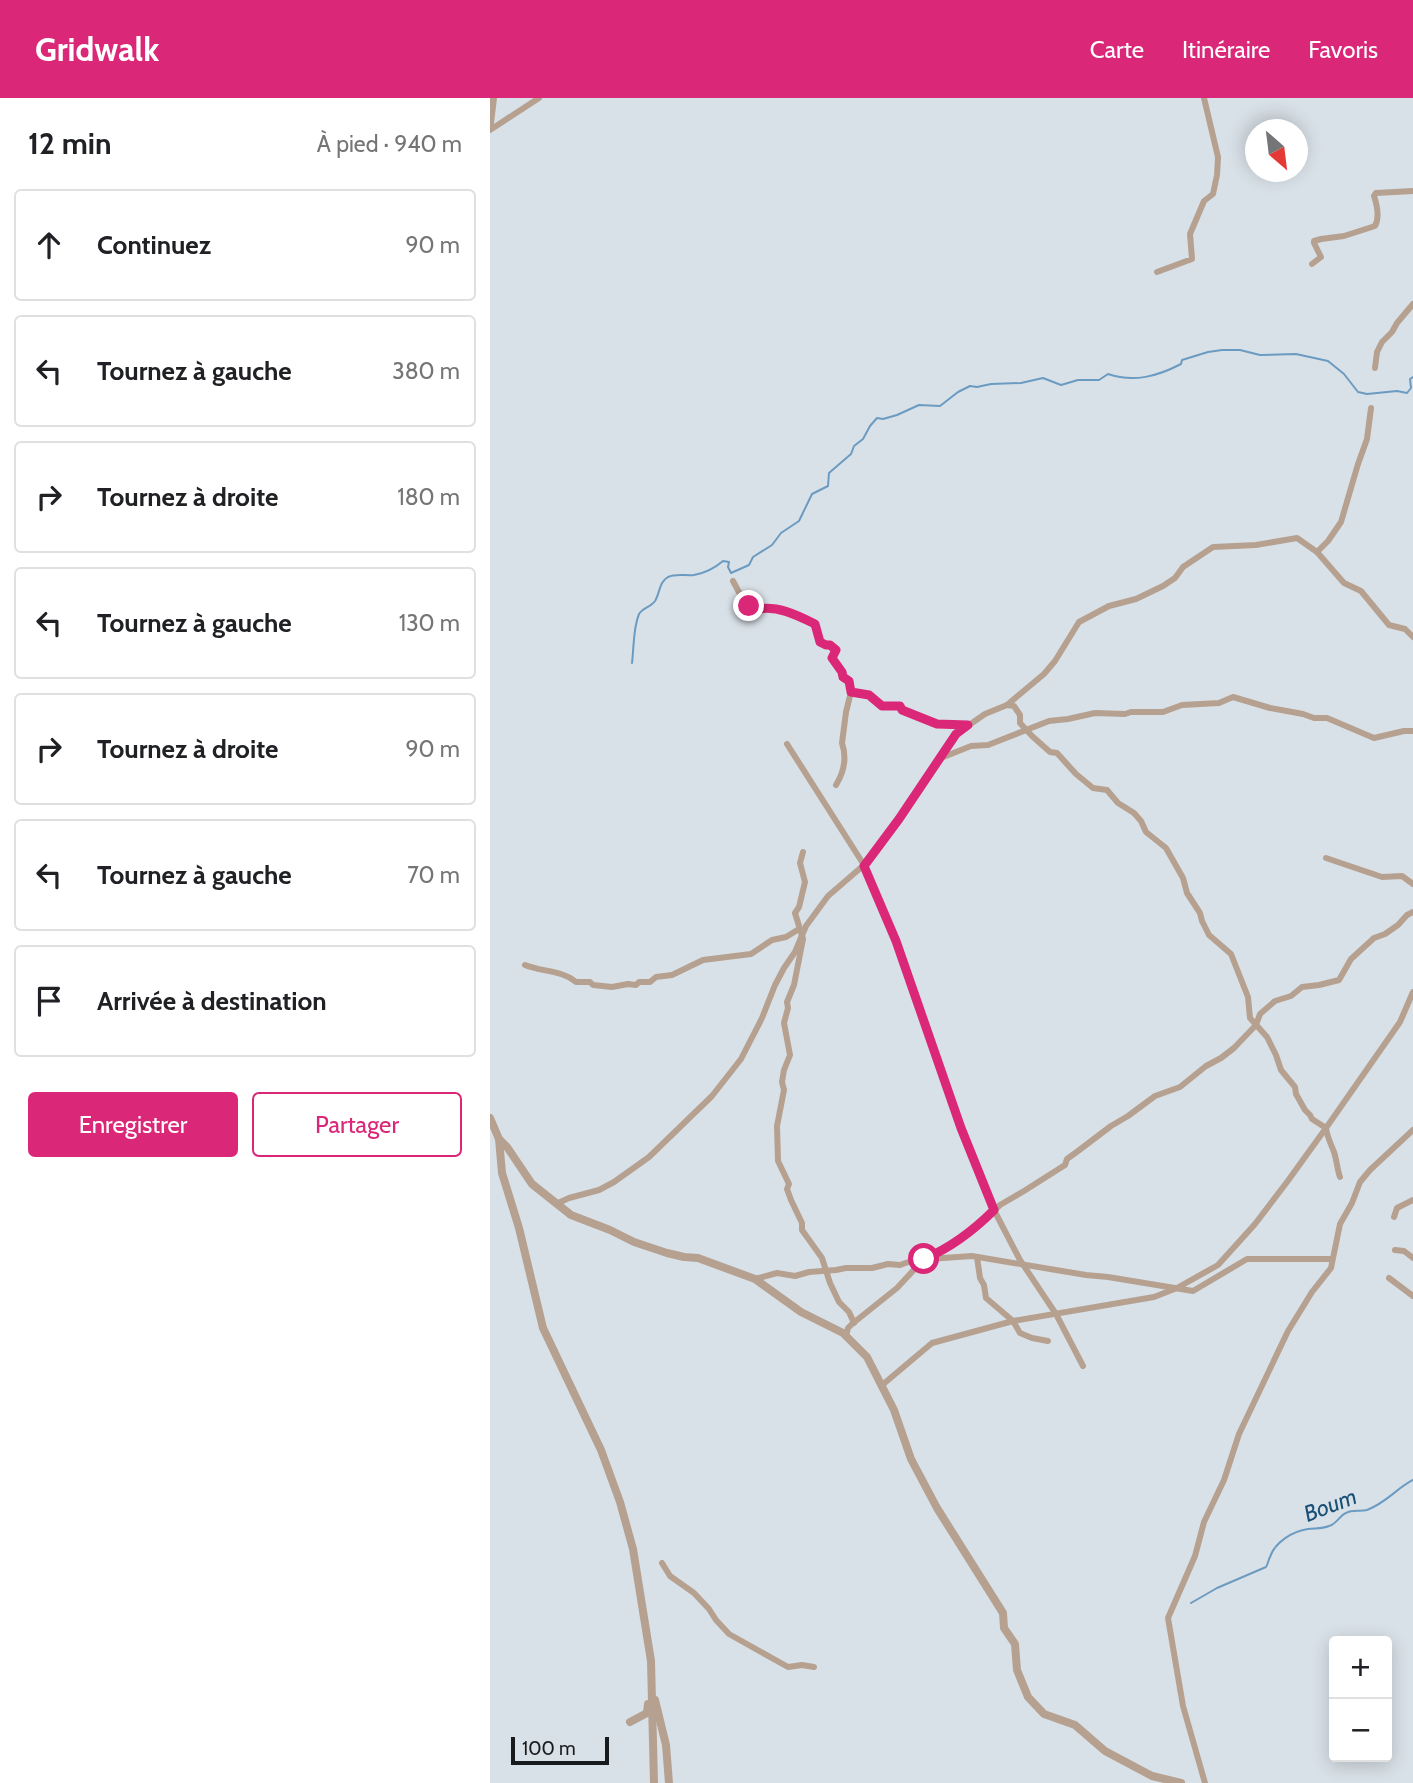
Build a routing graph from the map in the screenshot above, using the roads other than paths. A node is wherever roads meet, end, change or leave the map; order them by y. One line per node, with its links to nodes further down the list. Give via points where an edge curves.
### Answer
1 (493, 98): 4 (street)
2 (539, 98): 5 (street)
3 (1204, 98): 8 (street, via 1218,157 1213,194 1204,201 1190,234 1192,259)
4 (490, 123)
5 (490, 130)
6 (1413, 191): 7 (street, via 1376,193 1375,226 1314,241 1321,257)
7 (1312, 264)
8 (1157, 272)
9 (1413, 304): 10 (street, via 1382,342)
10 (1375, 368)
11 (1371, 408): 12 (street, via 1367,439 1341,522)
12 (1317, 552): 14 (street, via 1344,583 1361,591 1389,625 1405,629); 16 (street, via 1297,538 1213,547 1163,586 1079,622 1044,674)
13 (733, 581): 15 (street, via 755,610 781,610 815,624 820,642 836,650 832,658 849,681)
14 (1413, 637)
15 (851, 692): 17 (street, via 869,695 882,706 900,706 937,724); 22 (street, via 842,743 845,759)
16 (1007, 705): 17 (street); 18 (street, via 1018,711)
17 (968, 725): 21 (street)
18 (1027, 730): 19 (street, via 1056,719 1163,712 1233,697 1327,718 1374,738); 21 (street); 31 (street, via 1093,788 1107,790 1166,848 1209,935 1231,954)
19 (1413, 731)
20 (787, 744): 25 (street)
21 (939, 759): 25 (street)
22 (836, 785)
23 (803, 852): 28 (street, via 804,882 795,913)
24 (1326, 858): 26 (street, via 1382,877 1402,876)
25 (864, 866): 28 (street, via 831,892); 39 (street)
26 (1413, 884)
27 (1413, 912): 31 (street, via 1366,945 1339,980 1302,987 1275,1001 1260,1014)
28 (801, 932): 29 (street, via 772,940 751,954 703,960 636,985 576,982 570,976); 38 (street, via 741,1059 712,1096 649,1157 614,1182); 47 (street, via 784,1023 790,1055 776,1126 778,1161 802,1230)
29 (525, 965)
30 (1413, 992): 33 (street, via 1400,1021)
31 (1256, 1025): 33 (street, via 1267,1037 1280,1070 1295,1087 1305,1110); 39 (street, via 1234,1048 1180,1087 1155,1096 1088,1142 1065,1165)
32 (490, 1118): 35 (street)
33 (1326, 1128): 36 (street); 50 (street, via 1255,1224 1218,1265)
34 (1413, 1130): 45 (street, via 1360,1182 1340,1224)
35 (499, 1139): 38 (street, via 532,1184); 61 (street, via 502,1173 543,1328 601,1450 634,1549)
36 (1340, 1177)
37 (1413, 1200): 40 (street, via 1397,1208)
38 (556, 1204): 49 (street, via 634,1242)
39 (994, 1210): 44 (street, via 979,1225); 46 (street)
40 (1394, 1217)
41 (1395, 1250): 43 (street)
42 (977, 1257): 44 (street); 46 (street); 53 (street, via 986,1298)
43 (1413, 1258)
44 (924, 1259): 47 (street); 54 (street)
45 (1332, 1259): 50 (street, via 1247,1259 1193,1291); 66 (street, via 1331,1268 1287,1331 1239,1434 1168,1618 1183,1706)
46 (1024, 1265): 50 (street); 52 (street)
47 (827, 1271): 49 (street, via 795,1276 777,1273); 54 (street)
48 (1389, 1278): 51 (street)
49 (755, 1279): 55 (street)
50 (1177, 1288): 52 (street, via 1154,1297)
51 (1413, 1296)
52 (1056, 1314): 53 (street); 57 (street)
53 (1013, 1321): 56 (street, via 1020,1333); 58 (street, via 932,1343)
54 (853, 1323): 55 (street)
55 (846, 1336): 58 (street, via 867,1357)
56 (1048, 1341)
57 (1083, 1366)
58 (881, 1386): 65 (street, via 937,1508 1003,1613 1028,1697 1044,1714 1075,1726 1105,1751 1152,1776)
59 (662, 1563): 60 (street, via 736,1639 785,1666)
60 (814, 1667)
61 (651, 1688): 62 (street, via 647,1713); 63 (street); 64 (street, via 666,1745)
62 (630, 1722)
63 (653, 1783)
64 (669, 1783)
65 (1181, 1783)
66 (1205, 1783)

